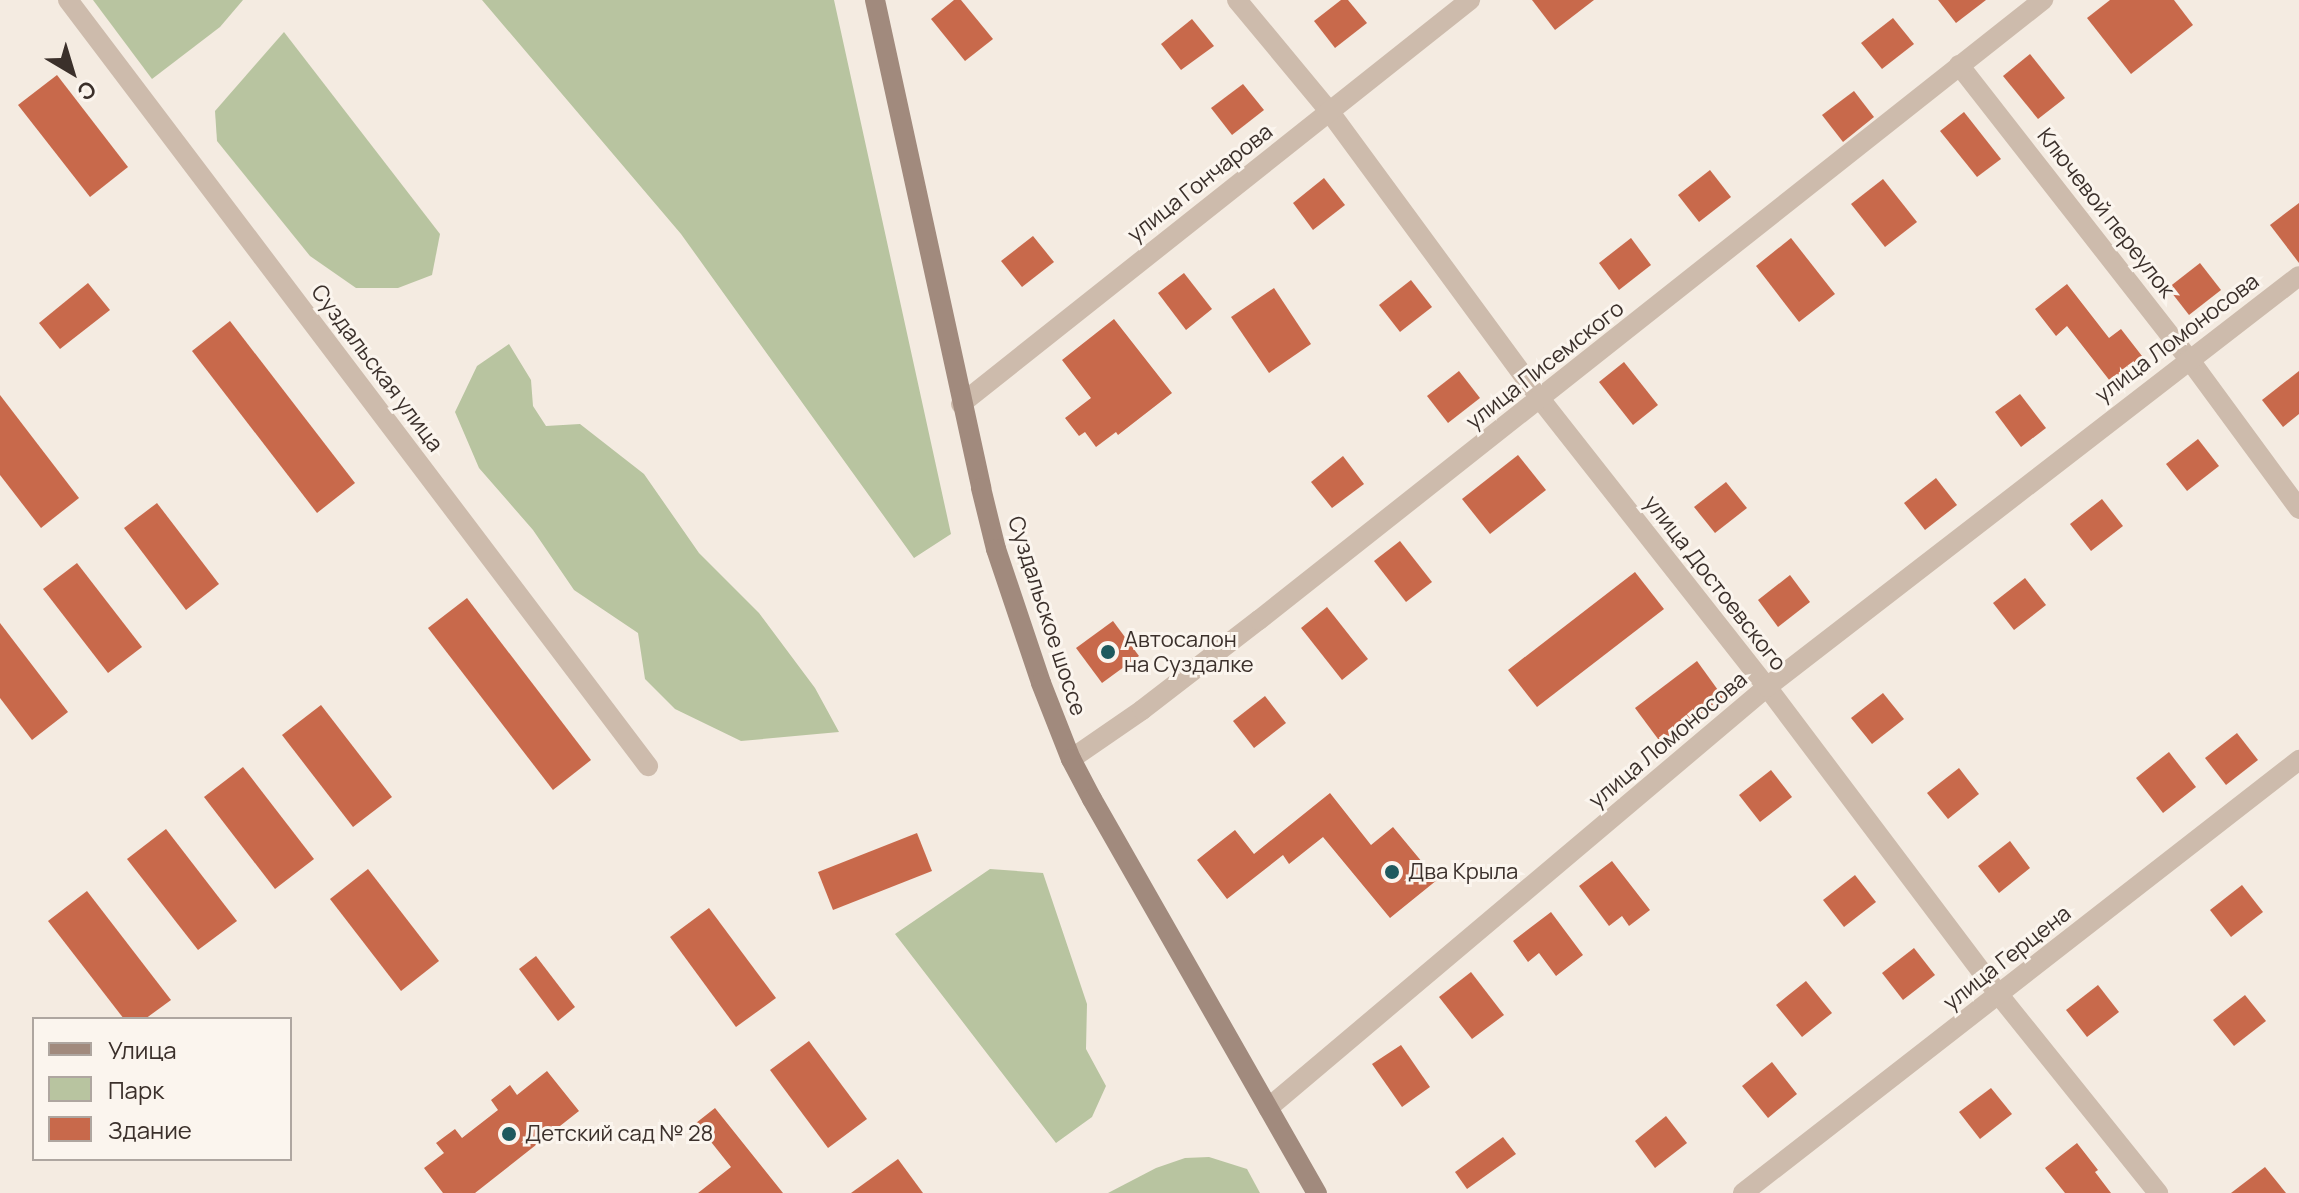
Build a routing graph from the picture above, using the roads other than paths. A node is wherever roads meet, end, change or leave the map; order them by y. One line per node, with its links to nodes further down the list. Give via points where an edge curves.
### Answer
1 (68, 0): 16 (street, Суздальская улица)
2 (875, 0): 11 (main road, Суздальское шоссе)
3 (1237, 0): 7 (street, улица Достоевского)
4 (1470, 0): 7 (street, улица Гончарова)
5 (2043, 0): 6 (street, улица Писемского)
6 (1959, 65): 9 (street, Ключевой переулок); 10 (street, улица Писемского)
7 (1329, 111): 10 (street, улица Достоевского); 11 (street, улица Гончарова)
8 (2299, 276): 9 (street, улица Ломоносова)
9 (2189, 359): 12 (street, Ключевой переулок); 13 (street, улица Ломоносова)
10 (1541, 400): 13 (street, улица Достоевского); 14 (street, улица Писемского, via 1142,710)
11 (961, 404): 14 (main road, Суздальское шоссе, via 996,549)
12 (2299, 509)
13 (1767, 687): 17 (street, улица Достоевского); 18 (street, улица Ломоносова)
14 (1071, 759): 18 (main road, Суздальское шоссе)
15 (2299, 760): 17 (street, улица Герцена)
16 (648, 766)
17 (1999, 995): 20 (street, улица Герцена); 21 (street, улица Достоевского)
18 (1268, 1108): 19 (main road, Суздальское шоссе)
19 (1317, 1193)
20 (1743, 1193)
21 (2158, 1193)

